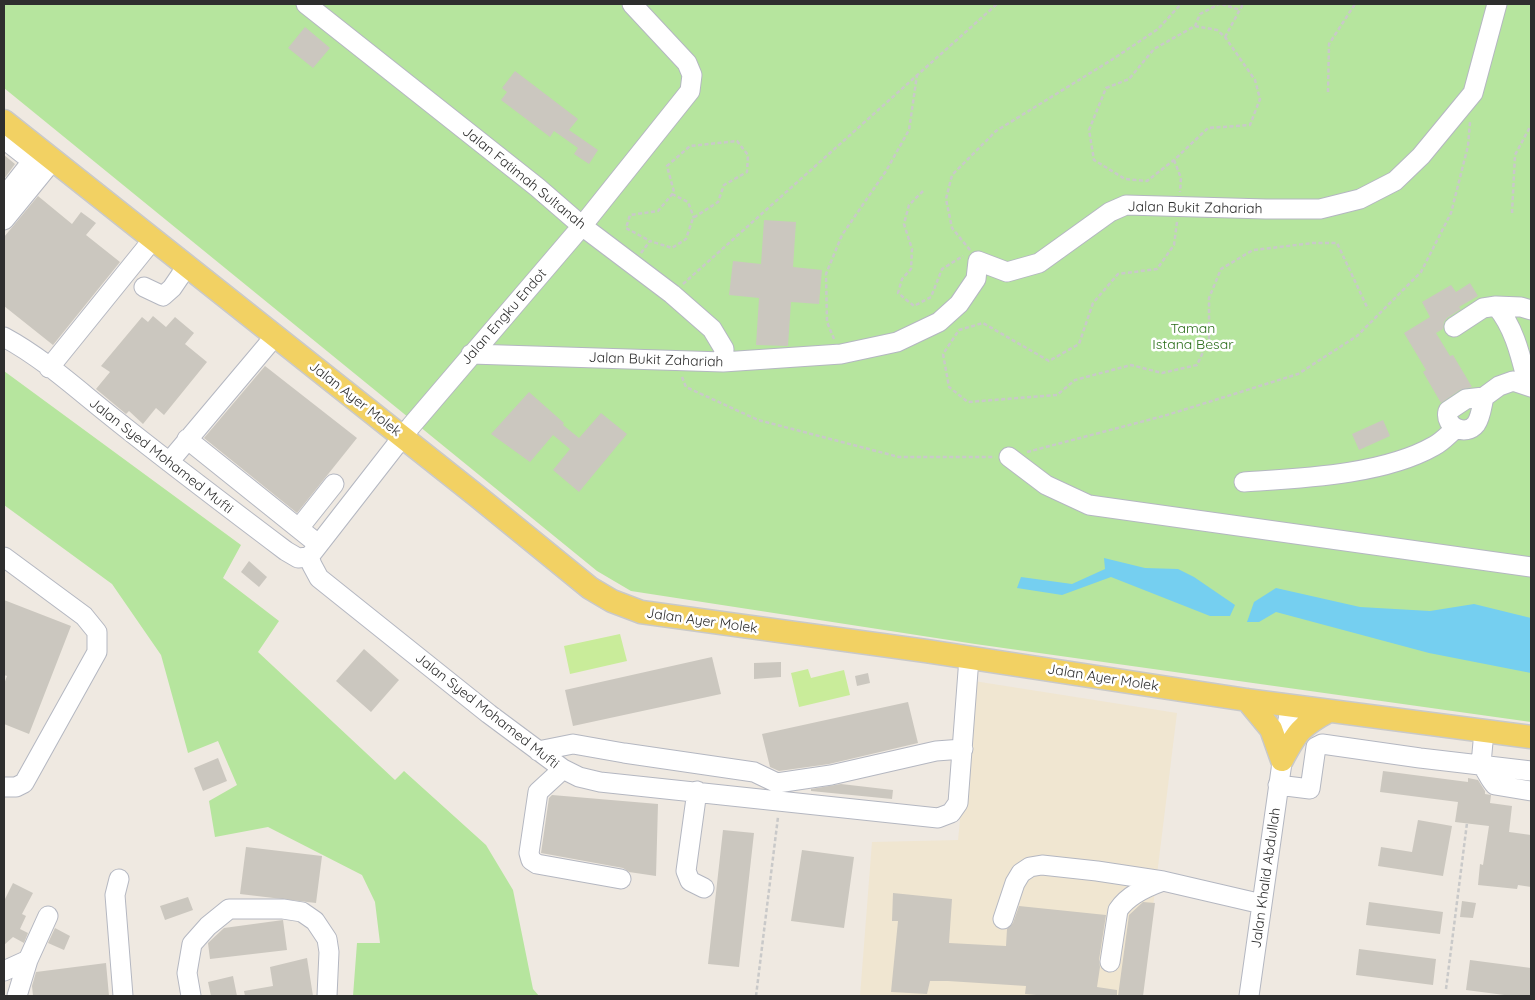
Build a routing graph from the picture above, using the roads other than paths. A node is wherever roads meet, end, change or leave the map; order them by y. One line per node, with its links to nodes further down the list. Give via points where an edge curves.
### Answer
1 (306, 4): 10 (street, Jalan Fatimah Sultanah, via 537,186)
2 (632, 4): 10 (street, Jalan Engku Endot, via 687,63 692,76 690,91)
3 (1497, 4): 20 (street, Jalan Bukit Zahariah, via 1473,93 1421,156 1395,181 1360,199 1320,208 1126,205 1110,212 1039,263 1008,272 975,256 976,279 958,304 939,322 898,342 840,354)
4 (4, 121): 7 (main road, Jalan Ayer Molek)
5 (4, 139): 7 (street)
6 (4, 150): 7 (street)
7 (38, 160): 8 (street); 9 (street); 12 (main road, Jalan Ayer Molek)
8 (4, 197)
9 (4, 220)
10 (582, 226): 19 (street, Jalan Engku Endot); 20 (street, Jalan Fatimah Sultanah, via 672,294 712,329 724,349)
11 (146, 248): 21 (street)
12 (187, 266): 13 (street, via 163,296); 17 (main road, Jalan Ayer Molek)
13 (144, 287)
14 (1496, 306): 15 (street); 16 (street, via 1483,308); 22 (street, via 1518,347)
15 (1531, 310)
16 (1454, 327)
17 (275, 336): 23 (main road, Jalan Ayer Molek); 24 (street)
18 (4, 337): 21 (street, Jalan Syed Mohamed Mufti)
19 (471, 354): 20 (street, Jalan Bukit Zahariah); 23 (street, Jalan Engku Endot)
20 (723, 362)
21 (49, 368): 26 (street, Jalan Syed Mohamed Mufti)
22 (1530, 386): 27 (street, via 1513,381 1499,386 1484,397 1476,424 1467,430 1455,429 1437,445 1399,461 1337,474)
23 (402, 437): 30 (street, Jalan Engku Endot); 33 (main road, Jalan Ayer Molek, via 590,588 612,601 641,612)
24 (188, 438): 26 (street); 29 (street)
25 (1009, 457): 32 (street, via 1046,485 1090,505)
26 (169, 462): 30 (street, Jalan Syed Mohamed Mufti, via 293,557 304,558)
27 (1244, 482)
28 (334, 484): 29 (street)
29 (299, 528): 30 (street)
30 (314, 551): 40 (street, Jalan Syed Mohamed Mufti, via 312,565 320,578)
31 (4, 557): 46 (street, via 84,616 96,632 97,652 24,783)
32 (1531, 567)
33 (969, 658): 34 (main road, Jalan Ayer Molek); 39 (street, Jalan Syed Mohamed Mufti)
34 (1247, 700): 35 (main road, Jalan Ayer Molek); 41 (main road, via 1271,729)
35 (1290, 706): 36 (main road, Jalan Ayer Molek); 41 (street, Jalan Khalid Abdullah)
36 (1329, 711): 37 (main road, Jalan Ayer Molek); 41 (main road, via 1310,721 1295,735)
37 (1484, 731): 38 (main road, Jalan Ayer Molek); 42 (street)
38 (1531, 737)
39 (963, 749): 40 (street, via 936,751 831,775 776,783 754,772 574,744); 48 (street, Jalan Syed Mohamed Mufti, via 958,802 952,813 938,818)
40 (538, 751): 43 (street, Jalan Syed Mohamed Mufti)
41 (1282, 760): 45 (street, Jalan Khalid Abdullah)
42 (1481, 764): 44 (street); 45 (street, via 1322,744 1316,748 1310,790); 47 (street, via 1495,785)
43 (562, 770): 48 (street, Jalan Syed Mohamed Mufti, via 600,782); 50 (street, via 538,792 529,853 531,860 537,864)
44 (1531, 771)
45 (1278, 786): 53 (street, Jalan Khalid Abdullah)
46 (4, 787)
47 (1531, 791)
48 (697, 792): 52 (street, via 686,870 690,881)
49 (119, 879): 60 (street, via 115,895)
50 (621, 879)
51 (1163, 881): 53 (street); 55 (street, via 1058,866 1030,867 1015,883); 57 (street, via 1136,894 1118,910)
52 (704, 888)
53 (1262, 904): 63 (street, Jalan Khalid Abdullah)
54 (48, 916): 56 (street)
55 (1002, 919)
56 (28, 960): 58 (street); 59 (street)
57 (1110, 962)
58 (4, 971)
59 (17, 996)
60 (123, 996)
61 (191, 996): 62 (street, via 186,973 192,944 230,909 284,909 302,912 314,921 327,940)
62 (327, 996)
63 (1249, 996)

